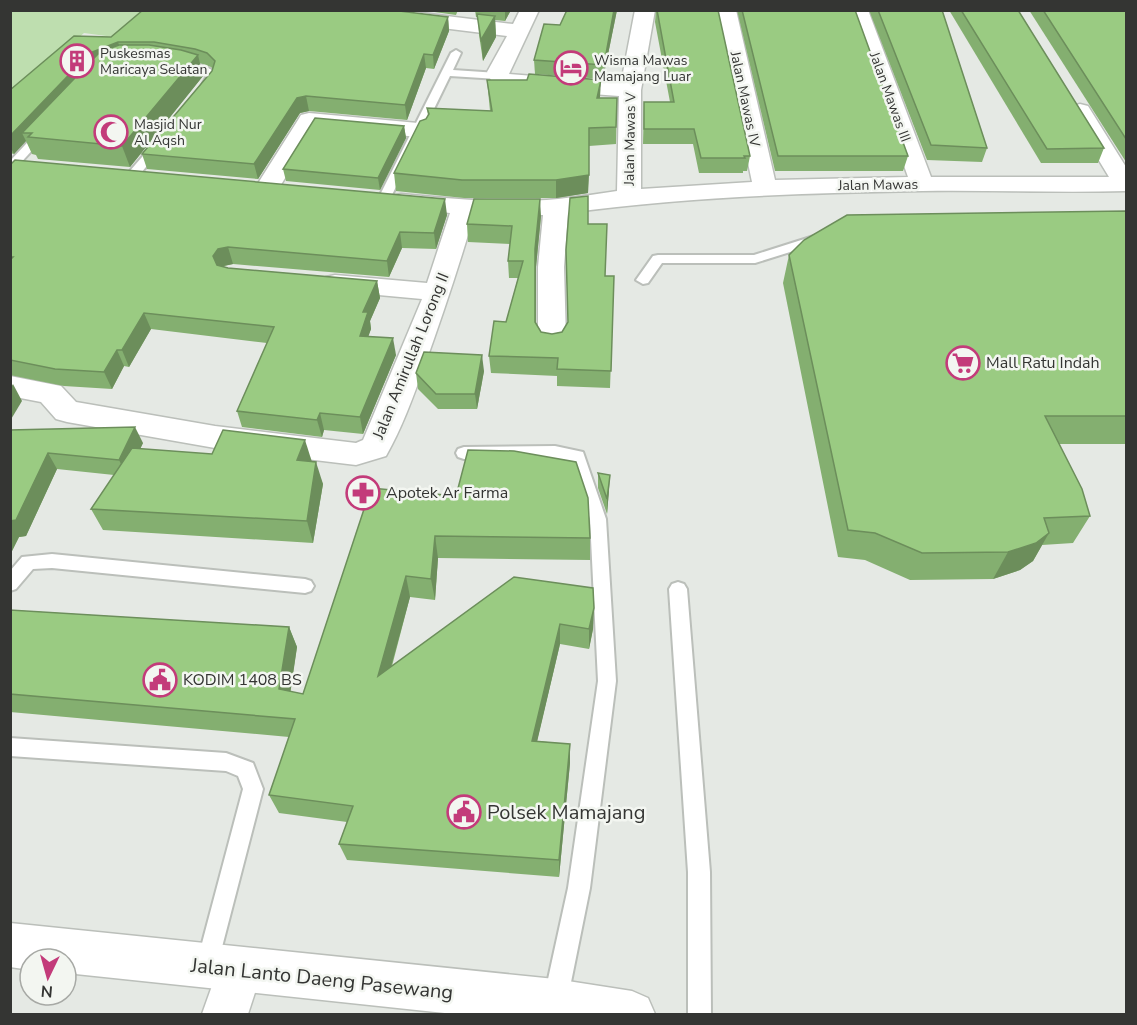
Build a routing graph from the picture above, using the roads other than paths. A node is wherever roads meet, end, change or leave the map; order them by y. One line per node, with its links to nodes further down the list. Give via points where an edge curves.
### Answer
1 (345, 10): 6 (street)
2 (530, 10): 6 (street)
3 (645, 10): 11 (street, Jalan Mawas V)
4 (726, 10): 23 (street, Jalan Mawas IV)
5 (858, 10): 21 (street, Jalan Mawas III)
6 (518, 31): 10 (street)
7 (456, 53): 9 (lane)
8 (164, 64): 13 (lane, via 198,67 212,74)
9 (446, 73): 10 (lane); 15 (lane)
10 (498, 76): 11 (street, via 511,82)
11 (630, 90): 24 (street, Jalan Mawas V)
12 (1070, 97): 20 (street)
13 (196, 99)
14 (52, 123): 17 (lane)
15 (418, 130): 22 (street, via 309,120); 25 (lane)
16 (168, 133): 19 (lane)
17 (11, 166): 18 (street)
18 (45, 168)
19 (133, 176)
20 (1126, 183): 21 (street, Jalan Mawas)
21 (922, 184): 23 (street, Jalan Mawas)
22 (267, 188)
23 (765, 188): 24 (street, Jalan Mawas)
24 (629, 197): 27 (street, Jalan Mawas)
25 (372, 198): 26 (street, Jalan Mawas)
26 (464, 207): 27 (street, Jalan Mawas); 31 (street, Jalan Amirullah Lorong II)
27 (556, 207): 32 (street, via 551,267)
28 (834, 234): 29 (lane, via 755,259 658,259)
29 (643, 280)
30 (313, 281): 31 (street)
31 (438, 292): 33 (street, Jalan Amirullah Lorong II, via 395,404 375,448 365,453 215,437 67,411 50,393)
32 (552, 340)
33 (10, 386)
34 (464, 453): 41 (lane, via 555,452 577,456 598,519 607,681 579,888)
35 (10, 584): 36 (lane, via 28,562 52,561)
36 (305, 586)
37 (678, 589): 44 (lane, via 699,872)
38 (10, 747): 40 (lane, via 226,762 246,770 253,789)
39 (10, 945): 40 (street, Jalan Lanto Daeng Pasewang)
40 (223, 969): 41 (street, Jalan Lanto Daeng Pasewang); 42 (street)
41 (555, 1002): 43 (street, Jalan Lanto Daeng Pasewang)
42 (225, 1014)
43 (632, 1014)
44 (700, 1014)

